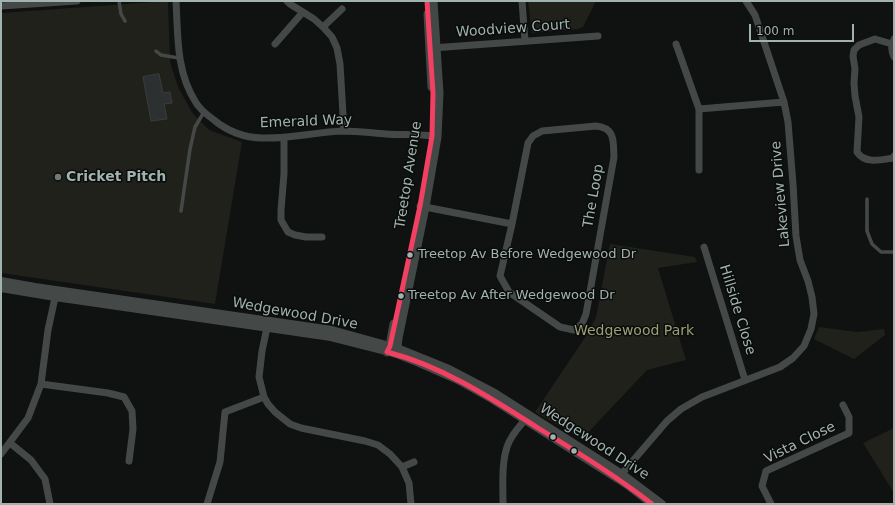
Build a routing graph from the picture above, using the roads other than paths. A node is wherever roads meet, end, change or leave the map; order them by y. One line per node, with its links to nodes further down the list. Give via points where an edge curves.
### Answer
1 (77, 1): 9 (street)
2 (119, 1): 13 (lane)
3 (176, 1): 23 (street, Emerald Way)
4 (287, 1): 12 (street)
5 (427, 1): 20 (main road, Treetop Avenue)
6 (433, 1): 20 (main road, Treetop Avenue)
7 (522, 1): 17 (street)
8 (746, 1): 24 (street, Lakeview Drive, via 755,15)
9 (31, 2): 10 (street)
10 (1, 6)
11 (342, 8): 14 (street)
12 (303, 12): 14 (street); 18 (street)
13 (125, 21)
14 (323, 26): 27 (street, via 337,48)
15 (598, 36): 17 (street, Woodview Court)
16 (893, 41): 22 (street); 30 (street, via 875,40 859,44 853,56 859,117 857,152 865,160 882,160)
17 (525, 42): 20 (street, Woodview Court)
18 (275, 44)
19 (676, 44): 25 (street)
20 (433, 48): 29 (main road, Treetop Avenue, via 439,93)
21 (156, 51): 23 (lane, via 162,55)
22 (894, 57)
23 (179, 58): 26 (street, Emerald Way, via 189,91)
24 (784, 102): 25 (street); 44 (street, Lakeview Drive, via 788,122 796,236 800,260 812,297 812,329 804,346 794,358 780,367)
25 (699, 109): 31 (street)
26 (204, 112): 28 (street, Emerald Way, via 229,130 247,136); 34 (lane, via 195,127)
27 (344, 131): 28 (street, Emerald Way); 29 (street, Emerald Way)
28 (284, 137): 36 (street, via 281,220 288,232 294,236)
29 (434, 137): 33 (main road, Treetop Avenue)
30 (894, 156)
31 (699, 170)
32 (867, 199): 38 (lane, via 867,231 872,244 881,252)
33 (422, 206): 35 (street); 43 (main road, Treetop Avenue, via 398,338)
34 (181, 211)
35 (512, 224): 35 (street, The Loop, via 500,276 509,292 560,327 574,330 582,324 586,314 614,157 613,138 610,132 604,126 596,126 542,131 533,136 528,143)
36 (322, 237)
37 (704, 247): 44 (street, Hillside Close)
38 (894, 252)
39 (1, 281): 41 (street, Wedgewood Drive)
40 (1, 288): 41 (street, Wedgewood Drive)
41 (55, 294): 42 (street, Wedgewood Drive); 45 (street)
42 (267, 324): 43 (street, Wedgewood Drive); 46 (street, via 259,377)
43 (392, 350): 48 (street, Wedgewood Drive, via 449,369 495,393)
44 (745, 380): 54 (street, Lakeview Drive, via 702,397 681,409 667,421)
45 (41, 384): 49 (street, via 28,418); 51 (street, via 124,397 132,411 133,429)
46 (264, 397): 53 (street, via 275,412 290,424 378,445); 56 (street, via 225,412 220,462)
47 (844, 405): 61 (street, Vista Close, via 849,417 848,434 766,471 762,486)
48 (528, 418): 54 (street, Wedgewood Drive); 58 (street, via 509,442 504,465)
49 (10, 443): 50 (street); 55 (street, via 31,460 45,479)
50 (1, 454)
51 (129, 461)
52 (414, 462): 53 (street)
53 (402, 468): 57 (street)
54 (620, 476): 59 (street, Wedgewood Drive); 60 (street, Wedgewood Drive)
55 (50, 504)
56 (207, 504)
57 (411, 504)
58 (503, 504)
59 (652, 504)
60 (662, 504)
61 (771, 504)

